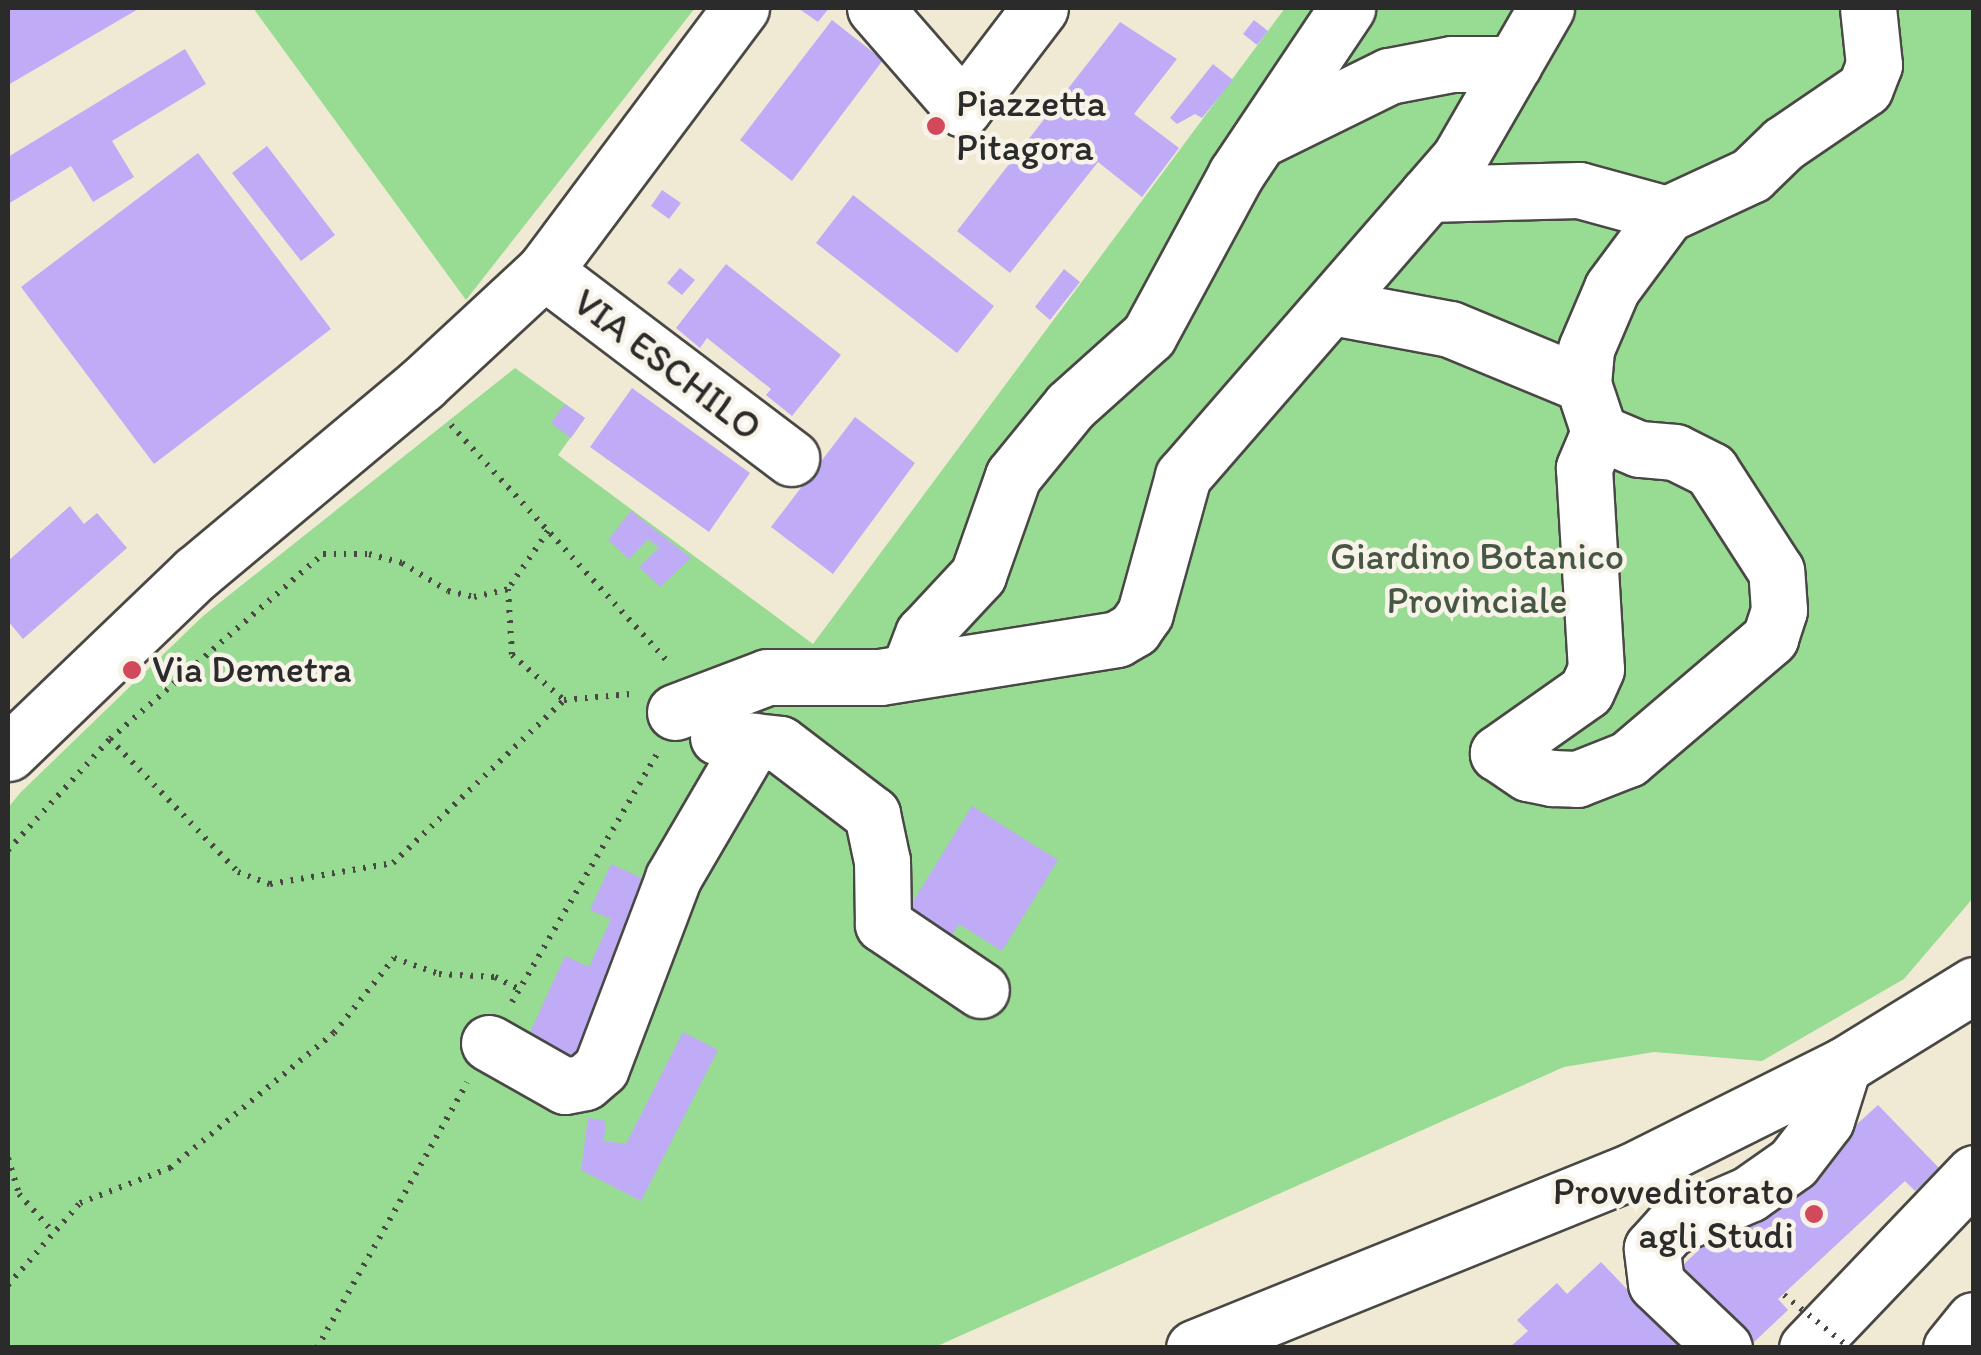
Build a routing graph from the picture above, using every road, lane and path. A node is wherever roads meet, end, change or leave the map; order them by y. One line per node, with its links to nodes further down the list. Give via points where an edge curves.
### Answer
1 (741, 8): 11 (street)
2 (875, 8): 3 (street, via 963,109)
3 (1040, 8)
4 (1348, 8): 8 (street)
5 (1546, 8): 7 (street)
6 (1868, 8): 10 (street, via 1874,65 1865,88 1782,144 1751,174)
7 (1514, 64): 8 (street, via 1452,64 1389,76); 9 (street, via 1460,157)
8 (1267, 136): 18 (street, via 1236,174 1148,335 1070,406 1014,476 978,575 923,634)
9 (1428, 194): 10 (street, via 1579,190); 12 (street)
10 (1667, 214): 14 (street, via 1612,288 1586,349)
11 (544, 271): 13 (street); 15 (street, VIA ESCHILO)
12 (1332, 307): 14 (street, via 1450,330); 18 (street, via 1183,476 1146,613 1134,629 1117,640)
13 (422, 384): 16 (path); 21 (street)
14 (1591, 408): 14 (street, via 1639,449 1675,452 1711,470 1776,571 1779,610 1770,638 1628,759 1577,779 1528,773 1498,753 1586,690 1596,668 1584,468)
15 (791, 458)
16 (548, 531): 17 (path); 20 (path, via 666,654)
17 (508, 589): 19 (path, via 512,655); 22 (path, via 474,597 448,591 402,563 323,554)
18 (909, 670): 20 (street, via 880,677 767,677)
19 (564, 700): 20 (path); 22 (path, via 393,864 270,884 238,872)
20 (674, 711): 23 (street); 26 (path)
21 (14, 731)
22 (110, 738): 24 (path)
23 (752, 741): 27 (street, via 780,744 872,814 884,924); 28 (street, via 673,878 601,1068 585,1082 565,1086)
24 (8, 850)
25 (1974, 985): 29 (street)
26 (519, 989): 28 (path); 32 (path, via 496,977 439,974 394,958 334,1032 170,1168 80,1202)
27 (981, 990)
28 (489, 1044): 36 (path)
29 (1843, 1066): 37 (street, via 1632,1171); 38 (street, via 1826,1120 1793,1163 1749,1194 1670,1228 1652,1248 1656,1283)
30 (8, 1158): 32 (path, via 19,1194)
31 (1974, 1173): 39 (street)
32 (53, 1232): 33 (path)
33 (8, 1286)
34 (1784, 1296): 40 (path, bridge)
35 (1974, 1320): 41 (street)
36 (317, 1348)
37 (1194, 1348)
38 (1724, 1348)
39 (1807, 1348)
40 (1850, 1348)
41 (1951, 1348)

